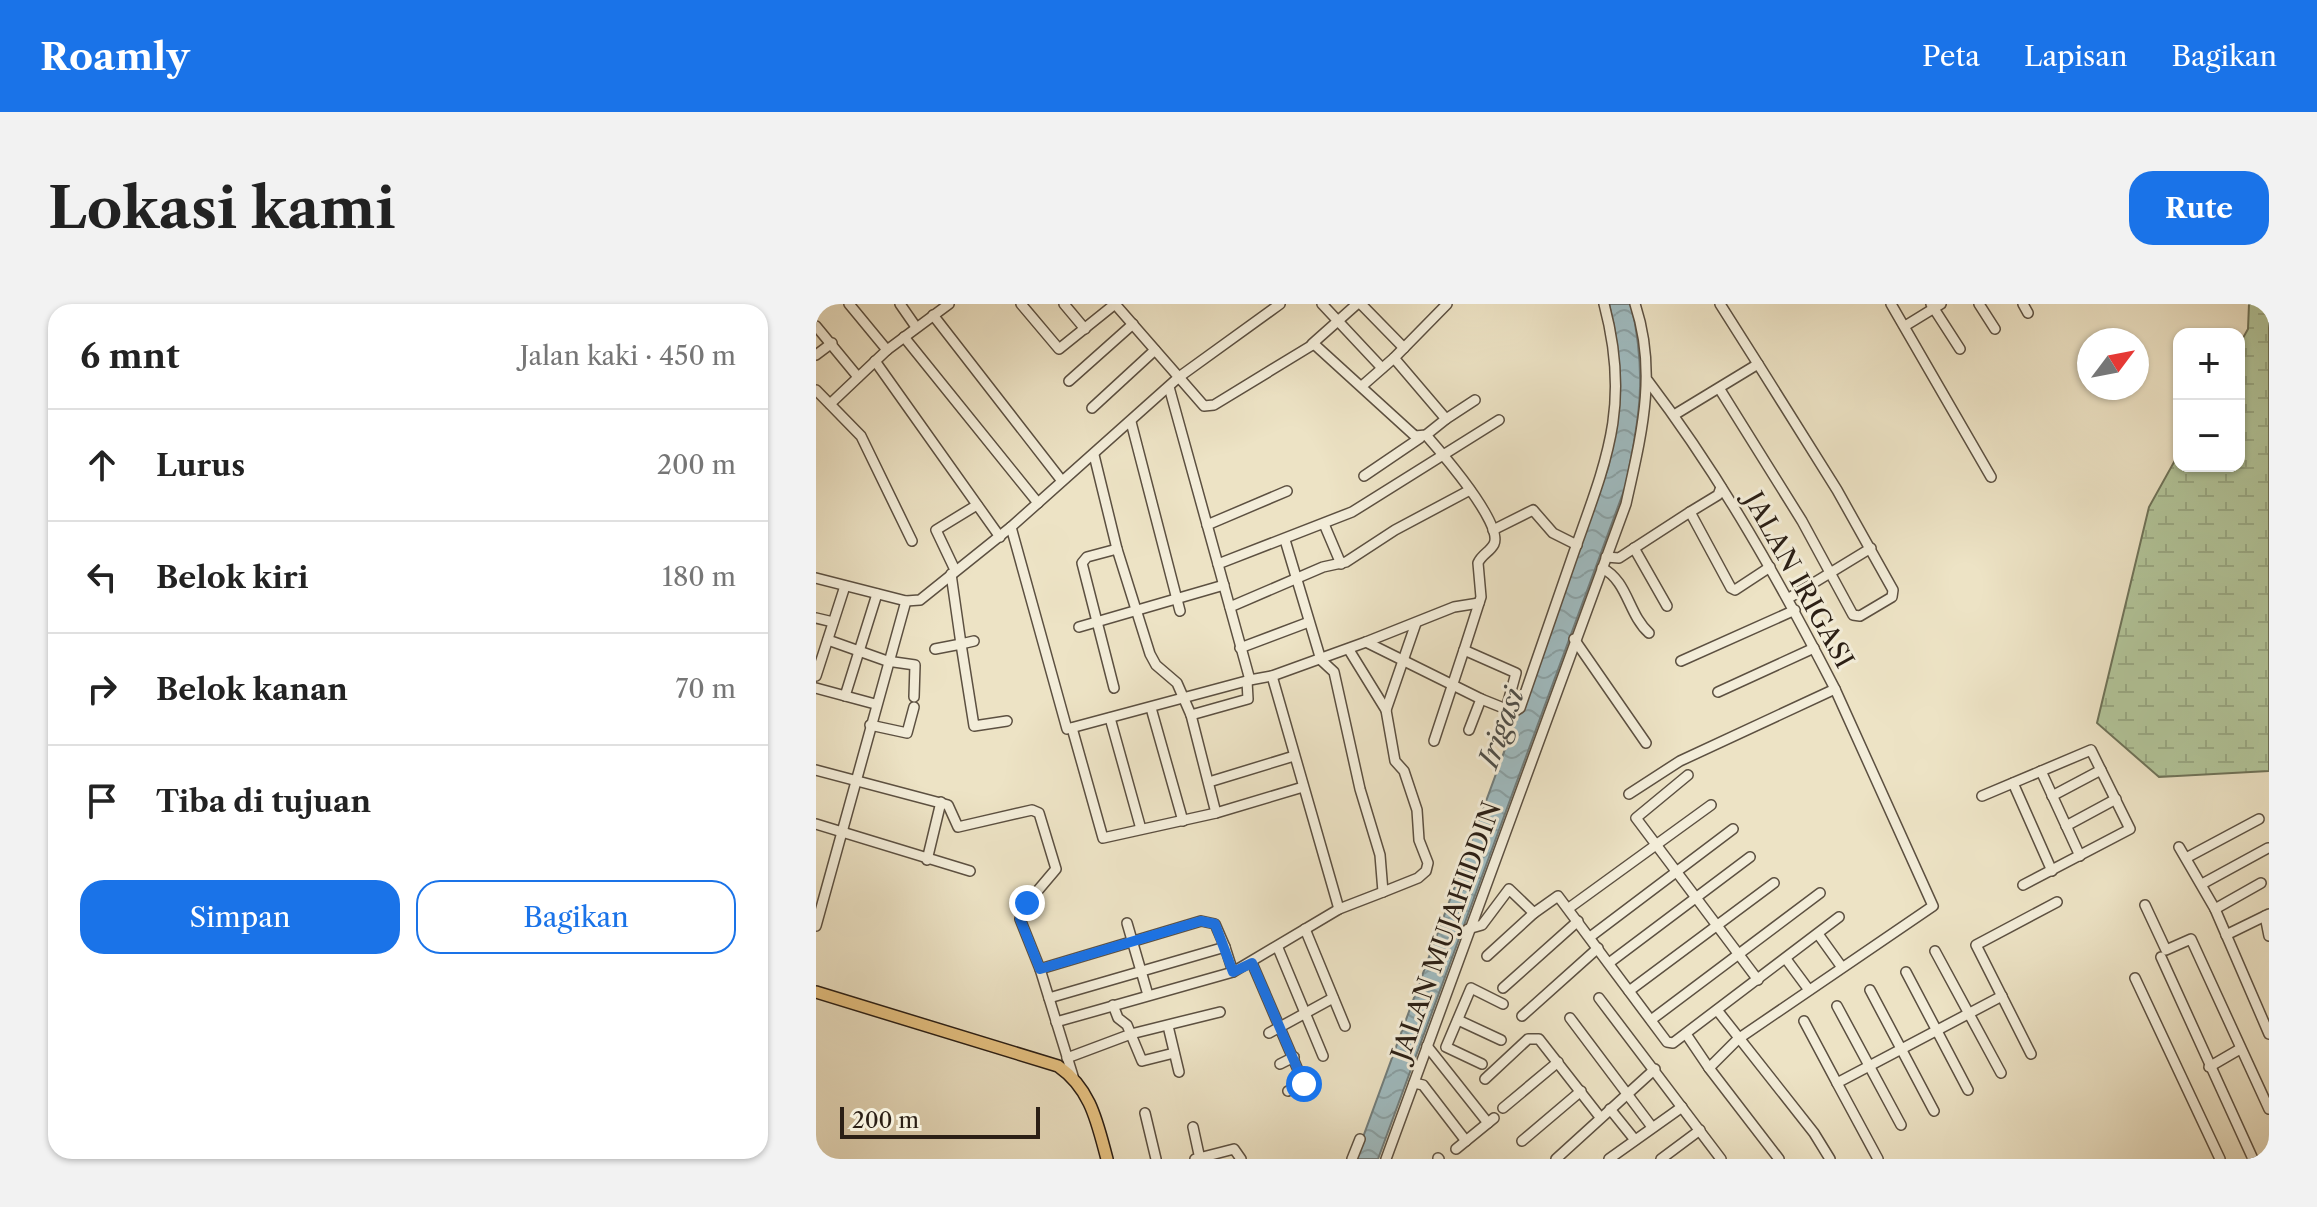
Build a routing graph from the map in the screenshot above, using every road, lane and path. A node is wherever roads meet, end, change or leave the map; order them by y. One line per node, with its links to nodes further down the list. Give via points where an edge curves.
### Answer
1 (849, 304): 30 (street)
2 (900, 304): 22 (street)
3 (949, 304): 17 (street)
4 (1021, 304): 23 (street, via 1055,353)
5 (1064, 304): 23 (street)
6 (1115, 304): 19 (street); 23 (street)
7 (1280, 304): 38 (street)
8 (1322, 304): 18 (street)
9 (1359, 304): 18 (street); 28 (street)
10 (1604, 304): 71 (street, via 1615,358 1614,422 1599,489)
11 (1635, 304): 40 (street, JALAN MUJAHIDDIN, via 1647,350)
12 (1720, 304): 35 (street)
13 (1891, 304): 21 (street)
14 (1979, 304): 24 (street)
15 (1443, 305): 28 (street)
16 (1935, 305): 21 (street); 29 (street)
17 (933, 315): 22 (street); 57 (street)
18 (1338, 321): 27 (street); 36 (street)
19 (1133, 324): 31 (street); 39 (street)
20 (816, 326): 26 (street)
21 (1905, 326): 56 (street)
22 (916, 327): 25 (street)
23 (1085, 329)
24 (1995, 329)
25 (904, 337): 30 (street); 61 (street)
26 (832, 343): 32 (street); 37 (street)
27 (1312, 344): 38 (street, via 1210,406 1201,404); 41 (street)
28 (1404, 348): 33 (street)
29 (1960, 349)
30 (887, 350): 34 (street)
31 (1155, 350): 38 (street); 47 (street)
32 (816, 355)
33 (1394, 358): 36 (street); 49 (street)
34 (875, 361): 37 (street); 62 (street)
35 (1758, 364): 43 (street); 73 (street)
36 (1382, 368): 41 (street)
37 (858, 377): 46 (street)
38 (1179, 377): 42 (street)
39 (1069, 381)
40 (1648, 381): 48 (street, JALAN IRIGASI); 75 (street, JALAN MUJAHIDDIN, via 1640,446)
41 (1362, 386): 52 (street)
42 (1169, 387): 51 (street); 65 (street)
43 (1719, 388): 48 (street); 81 (street)
44 (816, 390): 46 (street)
45 (1475, 400): 49 (street)
46 (830, 404): 70 (street, via 861,436)
47 (1092, 408)
48 (1674, 415): 58 (street, JALAN IRIGASI)
49 (1446, 419): 52 (street)
50 (1499, 420): 53 (street)
51 (1131, 422): 54 (street); 87 (street)
52 (1423, 437): 53 (street); 55 (street)
53 (1443, 454): 59 (street); 64 (street, via 1356,511)
54 (1094, 455): 57 (street); 74 (street)
55 (1364, 476)
56 (1991, 477)
57 (1062, 481): 61 (street)
58 (1721, 487): 63 (street, via 1718,495); 78 (street, JALAN IRIGASI)
59 (1470, 490): 67 (street); 77 (street)
60 (1287, 491): 65 (street)
61 (1038, 503): 66 (street)
62 (977, 505): 68 (street); 80 (street, via 936,530)
63 (1690, 512): 72 (street); 78 (street, via 1733,590)
64 (1324, 524): 69 (street); 77 (street)
65 (1207, 525): 76 (street)
66 (1011, 527): 68 (street); 138 (street, via 1067,729)
67 (1493, 530): 71 (street, via 1533,510 1553,533); 90 (street, via 1494,545 1478,563)
68 (1000, 537): 80 (street)
69 (1285, 540): 76 (street); 83 (street)
70 (912, 541)
71 (1577, 545): 132 (street, via 1520,708)
72 (1634, 548): 75 (street, via 1619,558); 91 (street)
73 (1871, 548): 81 (street); 81 (street, via 1892,597 1855,617)
74 (1117, 549): 93 (street); 98 (street, via 1082,563)
75 (1606, 557): 79 (street, JALAN MUJAHIDDIN)
76 (1218, 564): 84 (street)
77 (1341, 564): 83 (street)
78 (1770, 567): 88 (street, JALAN IRIGASI)
79 (1602, 568): 102 (street, via 1614,576); 103 (street, JALAN MUJAHIDDIN)
80 (953, 572): 89 (street, via 920,600); 107 (street)
81 (1831, 572): 88 (street)
82 (816, 578): 85 (street)
83 (1296, 580): 92 (street); 99 (street)
84 (1224, 585): 87 (street); 92 (street)
85 (845, 586): 86 (street); 97 (street)
86 (877, 594): 89 (street); 111 (street)
87 (1176, 598): 93 (street); 95 (street)
88 (1789, 598): 94 (street, JALAN IRIGASI)
89 (906, 601): 116 (street)
90 (1479, 603): 100 (street); 113 (street)
91 (1667, 606)
92 (1230, 607): 108 (street)
93 (1137, 610): 98 (street); 128 (street, via 1154,662 1174,679)
94 (1795, 610): 109 (street, JALAN IRIGASI); 118 (street)
95 (1180, 611)
96 (816, 618): 97 (street)
97 (833, 622): 104 (street)
98 (1096, 622): 101 (street); 124 (street)
99 (1309, 622): 108 (street); 115 (street)
100 (1416, 623): 106 (street); 117 (street)
101 (1079, 627)
102 (1649, 633)
103 (1574, 639): 141 (street); 197 (street, JALAN MUJAHIDDIN)
104 (828, 640): 111 (street); 114 (street)
105 (974, 641): 107 (street)
106 (1366, 642): 112 (street); 117 (street)
107 (961, 644): 110 (street); 136 (street, via 973,724)
108 (1240, 648): 121 (street)
109 (1814, 648): 125 (street, JALAN IRIGASI); 126 (street)
110 (935, 649)
111 (859, 650): 116 (street); 127 (street)
112 (1349, 650): 115 (street); 133 (street)
113 (1464, 650): 122 (street); 132 (street, via 1516,671)
114 (820, 653): 119 (street)
115 (1321, 660): 120 (street); 181 (street, via 1330,665 1336,682 1380,855)
116 (887, 661): 130 (street); 137 (street, via 915,663 907,733)
117 (1403, 661): 122 (street); 133 (street)
118 (1681, 661)
119 (816, 676)
120 (1272, 676): 121 (street); 142 (street)
121 (1248, 681): 128 (street); 134 (street, via 1249,698)
122 (1453, 686): 129 (street); 140 (street)
123 (816, 688): 127 (street)
124 (1114, 688)
125 (1835, 689): 151 (street, JALAN IRIGASI, via 1680,761); 213 (street, via 1933,903 1930,910)
126 (1718, 692)
127 (845, 696): 130 (street)
128 (1186, 699): 131 (street); 134 (street)
129 (1481, 699): 132 (street); 139 (street)
130 (875, 704): 137 (street)
131 (1151, 708): 135 (street); 159 (street)
132 (1506, 709)
133 (1386, 710): 181 (street, via 1395,761 1409,784 1428,863 1418,878)
134 (1191, 715): 148 (street)
135 (1110, 718): 138 (street); 162 (street)
136 (1007, 721)
137 (870, 725): 147 (street)
138 (1072, 728): 162 (street, via 1103,838)
139 (1469, 730)
140 (1434, 741)
141 (1646, 743)
142 (1294, 756): 148 (street); 150 (street)
143 (816, 770): 147 (street)
144 (2101, 770): 145 (street, via 2091,750); 153 (street); 154 (street)
145 (2041, 771): 149 (street); 153 (street)
146 (1688, 775): 165 (street, via 1637,814)
147 (855, 781): 155 (street); 164 (street)
148 (1209, 782): 157 (street)
149 (2013, 783): 152 (street); 174 (street)
150 (1303, 787): 157 (street); 187 (street)
151 (1629, 794)
152 (1982, 796)
153 (2052, 796): 161 (street)
154 (2116, 799): 161 (street); 168 (street, via 2130,829)
155 (941, 802): 171 (street); 214 (street, via 948,805 958,827 1032,810 1039,813 1056,869 1020,919)
156 (1711, 805): 165 (street)
157 (1216, 813): 159 (street)
158 (2259, 819): 170 (street)
159 (1183, 821): 162 (street)
160 (816, 824): 164 (street)
161 (2066, 826): 168 (street)
162 (1141, 829)
163 (1733, 829): 172 (street)
164 (841, 832): 171 (street); 176 (street)
165 (1655, 844): 172 (street); 186 (street)
166 (2179, 847): 170 (street)
167 (2268, 848): 179 (street)
168 (2080, 856): 174 (street)
169 (1750, 857): 183 (street)
170 (2186, 858): 179 (street)
171 (927, 860): 173 (street)
172 (1676, 870): 183 (street); 201 (street)
173 (970, 871)
174 (2052, 871): 180 (street)
175 (816, 878): 176 (street)
176 (827, 881): 194 (street)
177 (1774, 883): 195 (street)
178 (2261, 883): 188 (street)
179 (2202, 884): 188 (street)
180 (2023, 885)
181 (1383, 892): 187 (street)
182 (1820, 893): 207 (street)
183 (1695, 896): 195 (street); 212 (street)
184 (2057, 902): 226 (street, via 1976,945)
185 (2145, 905): 258 (street, via 2166,950 2191,939)
186 (1569, 908): 189 (street, via 1558,896); 192 (street)
187 (1339, 909): 196 (street)
188 (2215, 909): 199 (street)
189 (1534, 913): 197 (street, via 1509,889 1482,925); 208 (street)
190 (2267, 915): 199 (street); 200 (street)
191 (1839, 917): 198 (street)
192 (1578, 921): 201 (street); 220 (street)
193 (1127, 923): 202 (street)
194 (816, 926)
195 (1718, 926): 207 (street); 223 (street)
196 (1305, 929): 204 (street); 228 (street)
197 (1468, 929): 235 (street, JALAN MUJAHIDDIN)
198 (1818, 934): 210 (street); 213 (street)
199 (2226, 935): 253 (street)
200 (2269, 936)
201 (1590, 937): 205 (street)
202 (1134, 942): 203 (street, via 1210,921 1219,928); 214 (street); 215 (street)
203 (1225, 947): 215 (street); 216 (street)
204 (1278, 948): 211 (street); 238 (street)
205 (1598, 948): 212 (street); 241 (street)
206 (1935, 951): 239 (street)
207 (1738, 953): 219 (street); 243 (street)
208 (1487, 956)
209 (2161, 957): 268 (street)
210 (1786, 959): 219 (street); 221 (street)
211 (1252, 963): 216 (street); 230 (street)
212 (1609, 963): 223 (street)
213 (1841, 966): 221 (street)
214 (1040, 969): 227 (street)
215 (1141, 972): 225 (street); 227 (street)
216 (1233, 972): 225 (street)
217 (1906, 972): 249 (street)
218 (2135, 978): 310 (street)
219 (1758, 980): 236 (street)
220 (1503, 988)
221 (1809, 990): 254 (street)
222 (1870, 990): 257 (street)
223 (1629, 991): 243 (street)
224 (816, 992): 273 (main road, via 1058,1066)
225 (1148, 995): 232 (street)
226 (2002, 996): 239 (street); 260 (street)
227 (1049, 998): 245 (street)
228 (1333, 998): 238 (street); 247 (street)
229 (1599, 998): 270 (street)
230 (1269, 1000): 233 (street); 248 (street)
231 (1503, 1004): 240 (street, via 1471,988)
232 (1113, 1005): 245 (street); 251 (street)
233 (1259, 1005)
234 (1837, 1006): 267 (street)
235 (1440, 1009): 240 (street, via 1446,1004); 256 (street, JALAN MUJAHIDDIN)
236 (1717, 1010): 252 (street); 254 (street)
237 (1220, 1012): 246 (street)
238 (1306, 1013): 248 (street); 261 (street)
239 (1969, 1013): 249 (street); 272 (street)
240 (1460, 1015): 255 (street); 266 (street, via 1446,1047)
241 (1522, 1016)
242 (1570, 1018): 280 (street)
243 (1651, 1020): 252 (street, via 1669,1043)
244 (1804, 1021): 276 (street)
245 (1056, 1022): 263 (street)
246 (1168, 1026): 251 (street); 259 (street)
247 (1345, 1026)
248 (1281, 1027): 250 (street); 262 (street)
249 (1937, 1030): 257 (street); 277 (street)
250 (1269, 1033)
251 (1131, 1034): 259 (street, via 1142,1061); 263 (street)
252 (1686, 1034): 269 (street)
253 (2269, 1034)
254 (1738, 1039): 269 (street); 308 (street)
255 (1501, 1040)
256 (1427, 1046): 275 (street, JALAN MUJAHIDDIN); 294 (street, via 1491,1121)
257 (1901, 1049): 267 (street); 285 (street)
258 (2240, 1049): 268 (street); 284 (street)
259 (1174, 1053): 271 (street)
260 (2031, 1054)
261 (1323, 1056)
262 (1294, 1057): 265 (street); 278 (street, via 1304,1084)
263 (1067, 1058): 273 (street)
264 (1558, 1062): 274 (street, via 1532,1037); 279 (street); 282 (street)
265 (1280, 1064)
266 (1482, 1064)
267 (1870, 1066): 276 (street); 288 (street)
268 (2209, 1067): 311 (street)
269 (1709, 1068): 307 (street)
270 (1655, 1069): 280 (street); 281 (street)
271 (1179, 1072)
272 (2001, 1073)
273 (1073, 1076): 299 (main road, via 1092,1105)
274 (1485, 1079)
275 (1414, 1083): 294 (street, via 1423,1085); 304 (street, JALAN MUJAHIDDIN)
276 (1837, 1083): 309 (street)
277 (1968, 1090)
278 (1288, 1091)
279 (1581, 1091): 287 (street); 295 (street)
280 (1628, 1093): 283 (street); 290 (street)
281 (1682, 1107): 290 (street); 291 (street)
282 (1503, 1108)
283 (1610, 1109): 287 (street); 293 (street)
284 (2269, 1109)
285 (1934, 1111)
286 (1145, 1113): 300 (street)
287 (1600, 1117): 305 (street)
288 (1901, 1125)
289 (1193, 1127): 301 (street)
290 (1652, 1127): 293 (street)
291 (1700, 1130): 297 (street); 306 (street)
292 (1360, 1139): 303 (street)
293 (1635, 1140): 298 (street)
294 (1466, 1141): 296 (street)
295 (1522, 1141)
296 (1456, 1149)
297 (1716, 1157)
298 (1610, 1158)
299 (1107, 1159)
300 (1156, 1159)
301 (1198, 1159): 302 (street, via 1234,1149)
302 (1241, 1159)
303 (1352, 1159)
304 (1386, 1159)
305 (1556, 1159)
306 (1661, 1159)
307 (1779, 1159)
308 (1830, 1159)
309 (1878, 1159)
310 (2220, 1159)
311 (2253, 1159)

